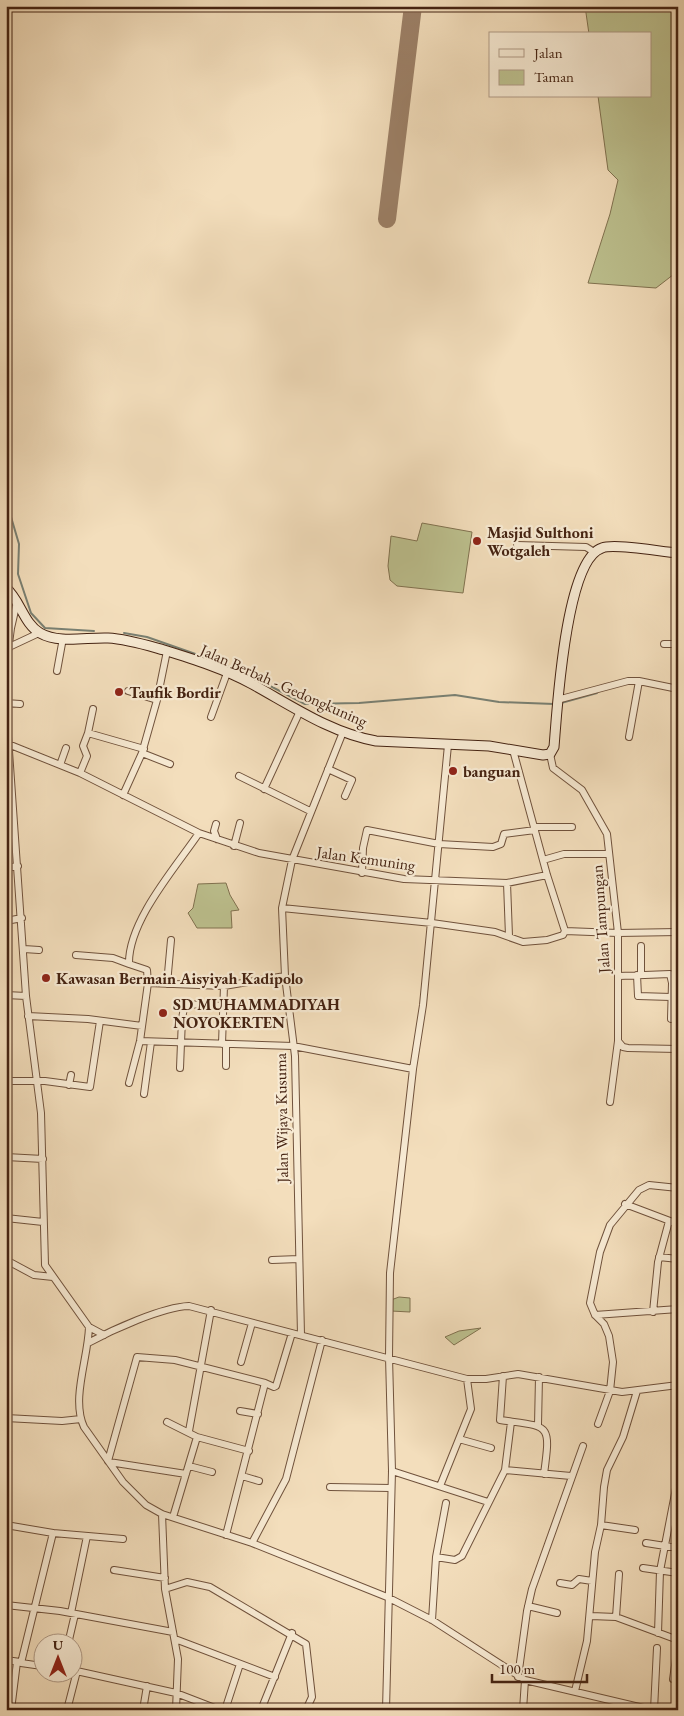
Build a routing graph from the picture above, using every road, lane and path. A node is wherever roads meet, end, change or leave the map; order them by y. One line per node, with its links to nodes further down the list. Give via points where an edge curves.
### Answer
1 (516, 545): 2 (street, via 586,547)
2 (594, 552): 3 (main road, via 605,547); 20 (main road, via 571,605)
3 (678, 553)
4 (6, 588): 5 (main road)
5 (17, 602): 6 (street); 7 (main road)
6 (9, 627): 11 (street)
7 (39, 633): 8 (main road, Jalan Berbah - Gedongkuning); 11 (street)
8 (62, 638): 12 (main road, Jalan Berbah - Gedongkuning, via 108,638); 13 (street)
9 (664, 644): 10 (street)
10 (678, 644)
11 (8, 648): 19 (street)
12 (166, 651): 14 (main road, Jalan Berbah - Gedongkuning); 18 (street)
13 (58, 671)
14 (227, 673): 23 (main road, Jalan Berbah - Gedongkuning); 24 (street)
15 (638, 683): 16 (street); 20 (street, via 622,682); 27 (street)
16 (678, 689)
17 (128, 691): 18 (street)
18 (157, 700): 32 (street)
19 (6, 703): 21 (street); 28 (street)
20 (557, 703): 33 (main road, via 554,747)
21 (20, 704)
22 (93, 710): 26 (street)
23 (300, 711): 25 (main road, Jalan Berbah - Gedongkuning); 40 (street)
24 (211, 717)
25 (343, 732): 29 (main road, Jalan Berbah - Gedongkuning, via 376,741); 37 (street, Jalan Wijaya Kusuma)
26 (88, 733): 32 (street); 38 (street, via 83,750 87,756)
27 (629, 737)
28 (8, 744): 35 (street); 36 (street, Jalan Kemuning)
29 (448, 745): 31 (main road, Jalan Berbah - Gedongkuning); 50 (street)
30 (66, 748): 36 (street)
31 (513, 750): 33 (main road, Jalan Berbah - Gedongkuning); 47 (street)
32 (143, 751): 34 (street); 41 (street)
33 (550, 754): 52 (street, Jalan Tampungan, via 554,768 576,784 600,819 607,834)
34 (170, 764)
35 (8, 765): 55 (street)
36 (60, 765): 38 (street, Jalan Kemuning)
37 (328, 768): 42 (street, via 352,780); 43 (street, Jalan Wijaya Kusuma)
38 (80, 773): 41 (street, Jalan Kemuning)
39 (239, 776): 40 (street)
40 (264, 789): 43 (street)
41 (123, 795): 48 (street, Jalan Kemuning)
42 (345, 796)
43 (310, 811): 53 (street, Jalan Wijaya Kusuma)
44 (240, 823): 51 (street)
45 (216, 824): 49 (street)
46 (572, 828): 47 (street)
47 (535, 829): 50 (street, via 504,834 499,846); 54 (street)
48 (199, 833): 49 (street, Jalan Kemuning); 74 (street, via 149,905 135,938)
49 (217, 839): 51 (street, Jalan Kemuning)
50 (439, 844): 57 (street, via 367,830); 59 (street)
51 (234, 846): 53 (street, Jalan Kemuning)
52 (610, 854): 54 (street, via 564,854); 67 (street, Jalan Tampungan)
53 (292, 860): 57 (street, Jalan Kemuning); 61 (street, Jalan Wijaya Kusuma)
54 (543, 860): 58 (street)
55 (18, 866): 56 (street); 62 (street)
56 (6, 868)
57 (362, 873): 59 (street, Jalan Kemuning)
58 (547, 875): 60 (street, Jalan Kemuning); 65 (street)
59 (435, 881): 60 (street, Jalan Kemuning); 64 (street)
60 (507, 883): 68 (street)
61 (282, 908): 64 (street); 76 (street, Jalan Wijaya Kusuma)
62 (22, 918): 63 (street); 71 (street)
63 (6, 920)
64 (432, 922): 68 (street); 98 (street)
65 (565, 931): 67 (street); 68 (street, via 558,937 527,942)
66 (678, 932): 67 (street)
67 (618, 933): 77 (street, Jalan Tampungan)
68 (509, 936)
69 (171, 940): 79 (street)
70 (641, 946): 75 (street)
71 (24, 949): 72 (street); 82 (street)
72 (39, 950)
73 (76, 955): 74 (street, via 113,958)
74 (130, 964): 78 (street, via 147,970)
75 (639, 975): 77 (street); 83 (street, via 670,974); 83 (street, via 638,996)
76 (285, 976): 80 (street); 94 (street, Jalan Wijaya Kusuma)
77 (619, 976): 90 (street, Jalan Tampungan)
78 (148, 983): 79 (street); 88 (street)
79 (166, 984): 80 (street)
80 (224, 986): 84 (street)
81 (6, 995): 82 (street)
82 (26, 996): 85 (street)
83 (671, 997): 86 (street)
84 (223, 1006): 92 (street, via 185,1004); 93 (street)
85 (28, 1016): 87 (street); 101 (street)
86 (671, 1019)
87 (100, 1021): 88 (street); 103 (street, via 92,1085)
88 (142, 1026): 89 (street)
89 (140, 1041): 91 (street); 102 (street)
90 (618, 1041): 95 (street, via 622,1047 628,1048); 105 (street, Jalan Tampungan)
91 (151, 1042): 92 (street); 104 (street)
92 (180, 1042): 93 (street); 97 (street)
93 (224, 1044): 94 (street); 96 (street)
94 (293, 1046): 98 (street); 115 (street, Jalan Wijaya Kusuma)
95 (678, 1049)
96 (226, 1066)
97 (180, 1068)
98 (413, 1069): 131 (street, via 390,1273)
99 (71, 1075): 103 (street)
100 (6, 1081): 101 (street)
101 (37, 1081): 103 (street); 107 (street)
102 (129, 1083)
103 (69, 1084)
104 (144, 1094)
105 (610, 1102)
106 (6, 1157): 107 (street)
107 (43, 1159): 111 (street)
108 (678, 1188): 109 (street, via 643,1186)
109 (625, 1204): 112 (street); 123 (street, via 610,1225 600,1252 590,1303)
110 (6, 1218): 111 (street)
111 (43, 1222): 119 (street, via 45,1265)
112 (669, 1222): 113 (street); 114 (street)
113 (678, 1224)
114 (659, 1257): 116 (street); 122 (street)
115 (299, 1259): 118 (street); 128 (street, Jalan Wijaya Kusuma)
116 (678, 1259)
117 (6, 1260): 119 (street, via 34,1275)
118 (272, 1260)
119 (52, 1278): 125 (street)
120 (678, 1309): 122 (street)
121 (211, 1310): 124 (street); 127 (street, via 181,1306); 133 (street)
122 (653, 1312): 123 (street)
123 (595, 1315): 139 (street, via 604,1324 610,1342 613,1362)
124 (252, 1323): 126 (street); 132 (street)
125 (89, 1327): 127 (street); 130 (street)
126 (292, 1333): 128 (street); 137 (street, via 276,1386)
127 (104, 1335): 130 (street)
128 (302, 1335): 129 (street)
129 (322, 1340): 131 (street); 181 (street, via 286,1479)
130 (88, 1343): 144 (street, via 79,1395)
131 (389, 1357): 136 (street); 159 (street)
132 (241, 1362)
133 (201, 1367): 137 (street); 149 (street); 155 (street, via 175,1360 137,1357)
134 (503, 1376): 135 (street); 136 (street); 146 (street, via 500,1420)
135 (539, 1377): 139 (street); 148 (street)
136 (467, 1379): 151 (street, via 471,1410)
137 (265, 1383): 142 (street)
138 (678, 1385): 140 (street)
139 (610, 1391): 140 (street); 147 (street)
140 (637, 1391): 174 (street, via 623,1437 607,1470)
141 (240, 1410): 142 (street)
142 (258, 1414): 154 (street)
143 (6, 1418): 144 (street)
144 (81, 1419): 155 (street)
145 (167, 1422): 149 (street)
146 (511, 1422): 148 (street); 157 (street)
147 (598, 1424)
148 (538, 1425): 161 (street, via 548,1435)
149 (189, 1432): 150 (street)
150 (197, 1437): 154 (street); 156 (street)
151 (459, 1439): 153 (street); 167 (street)
152 (583, 1446): 163 (street)
153 (491, 1448)
154 (249, 1451): 162 (street)
155 (108, 1462): 160 (street); 171 (street, via 137,1497)
156 (189, 1466): 158 (street); 160 (street)
157 (505, 1470): 161 (street); 170 (street)
158 (212, 1472)
159 (392, 1472): 167 (street); 168 (street)
160 (186, 1474): 172 (street)
161 (544, 1474): 163 (street)
162 (242, 1476): 165 (street); 177 (street)
163 (572, 1476): 196 (street)
164 (678, 1478): 182 (street)
165 (259, 1481)
166 (330, 1486): 168 (street)
167 (440, 1486): 170 (street)
168 (391, 1488): 194 (street)
169 (446, 1502): 184 (street)
170 (488, 1502): 184 (street, via 462,1556 455,1560)
171 (162, 1514): 172 (street); 190 (street)
172 (173, 1517): 177 (street)
173 (6, 1525): 176 (street)
174 (601, 1525): 175 (street); 191 (street)
175 (635, 1530)
176 (53, 1533): 178 (street); 197 (street)
177 (226, 1535): 181 (street)
178 (87, 1536): 179 (street); 198 (street)
179 (123, 1539)
180 (646, 1542): 182 (street)
181 (252, 1543): 194 (street)
182 (665, 1547): 183 (street); 187 (street)
183 (678, 1548)
184 (436, 1557): 202 (street)
185 (643, 1568): 187 (street)
186 (114, 1570): 190 (street)
187 (660, 1571): 189 (street); 205 (street)
188 (619, 1574): 201 (street)
189 (678, 1574)
190 (165, 1578): 193 (street)
191 (592, 1581): 192 (street, via 578,1579 572,1584); 200 (street)
192 (560, 1583)
193 (165, 1589): 203 (street); 204 (street, via 187,1582 210,1587)
194 (388, 1597): 202 (street); 232 (street)
195 (6, 1606): 197 (street)
196 (528, 1606): 199 (street); 217 (street)
197 (35, 1608): 198 (street); 212 (street)
198 (73, 1613): 203 (street); 206 (street)
199 (557, 1613)
200 (590, 1616): 201 (street); 222 (street)
201 (616, 1617): 205 (street)
202 (432, 1620): 217 (street)
203 (173, 1632): 207 (street)
204 (292, 1633): 216 (street); 231 (street, via 308,1648 312,1697)
205 (658, 1633): 208 (street)
206 (70, 1634)
207 (175, 1639): 214 (street); 223 (street, via 178,1659)
208 (678, 1640)
209 (678, 1645): 218 (street)
210 (657, 1648): 234 (street)
211 (6, 1660): 212 (street)
212 (19, 1662): 213 (street); 224 (street)
213 (32, 1664)
214 (240, 1664): 216 (street); 229 (street)
215 (82, 1673): 221 (street)
216 (275, 1677): 230 (street)
217 (518, 1677): 219 (street)
218 (673, 1679)
219 (525, 1680): 222 (street); 233 (street)
220 (72, 1684): 225 (street)
221 (147, 1686): 223 (street); 226 (street)
222 (575, 1691): 234 (street)
223 (176, 1693): 227 (street); 228 (street)
224 (12, 1710)
225 (67, 1710)
226 (143, 1710)
227 (176, 1710)
228 (220, 1710)
229 (224, 1710)
230 (261, 1710)
231 (306, 1710)
232 (386, 1710)
233 (523, 1710)
234 (653, 1710)

